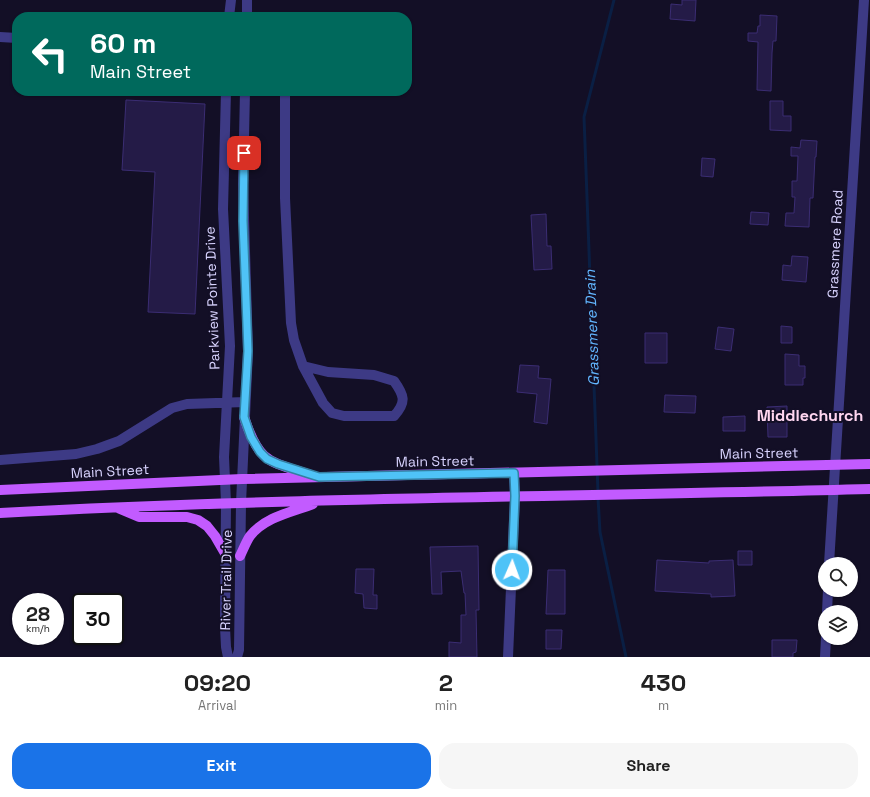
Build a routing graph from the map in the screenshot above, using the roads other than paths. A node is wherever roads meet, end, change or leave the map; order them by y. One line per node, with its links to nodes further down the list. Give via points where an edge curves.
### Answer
1 (231, 0): 4 (street)
2 (247, 0): 5 (street)
3 (864, 0): 17 (street, Grassmere Road)
4 (230, 12)
5 (247, 12)
6 (0, 37): 7 (street)
7 (12, 38)
8 (226, 96): 12 (street, Parkview Pointe Drive, via 223,209 230,346)
9 (245, 96): 13 (street, via 242,184 248,351)
10 (285, 96): 11 (street, via 285,198 291,323)
11 (303, 366): 11 (street, via 323,403 332,413 344,416 394,416 401,408 403,400 394,381 374,375 328,372)
12 (226, 402): 13 (street); 15 (street, via 187,404 172,408 119,441 97,449 76,454); 20 (street, Parkview Pointe Drive)
13 (245, 402): 14 (street)
14 (244, 417): 19 (main road, via 254,444 267,459); 21 (street)
15 (0, 460)
16 (870, 464): 17 (main road, Main Street)
17 (836, 465): 18 (main road, Main Street); 24 (street, Grassmere Road)
18 (514, 473): 19 (main road, Main Street); 25 (street)
19 (319, 477): 21 (main road, Main Street)
20 (225, 479): 21 (main road, Main Street); 23 (main road, Main Street); 27 (street, Parkview Pointe Drive)
21 (242, 479): 28 (street)
22 (870, 489): 24 (main road)
23 (0, 490)
24 (834, 490): 25 (main road); 33 (street, Grassmere Road)
25 (515, 496): 26 (main road); 37 (street)
26 (323, 501): 28 (main road); 32 (main road, via 263,524 250,537)
27 (226, 503): 28 (main road); 29 (main road); 31 (street, River Trail Drive)
28 (241, 503): 32 (street, River Trail Drive)
29 (116, 507): 30 (main road); 31 (main road, via 139,517 187,517 198,520 207,526)
30 (0, 513)
31 (226, 555): 35 (street, River Trail Drive, via 225,627)
32 (240, 556): 36 (street, River Trail Drive)
33 (829, 557)
34 (826, 645): 38 (street)
35 (228, 657)
36 (237, 657)
37 (508, 657)
38 (825, 657)

